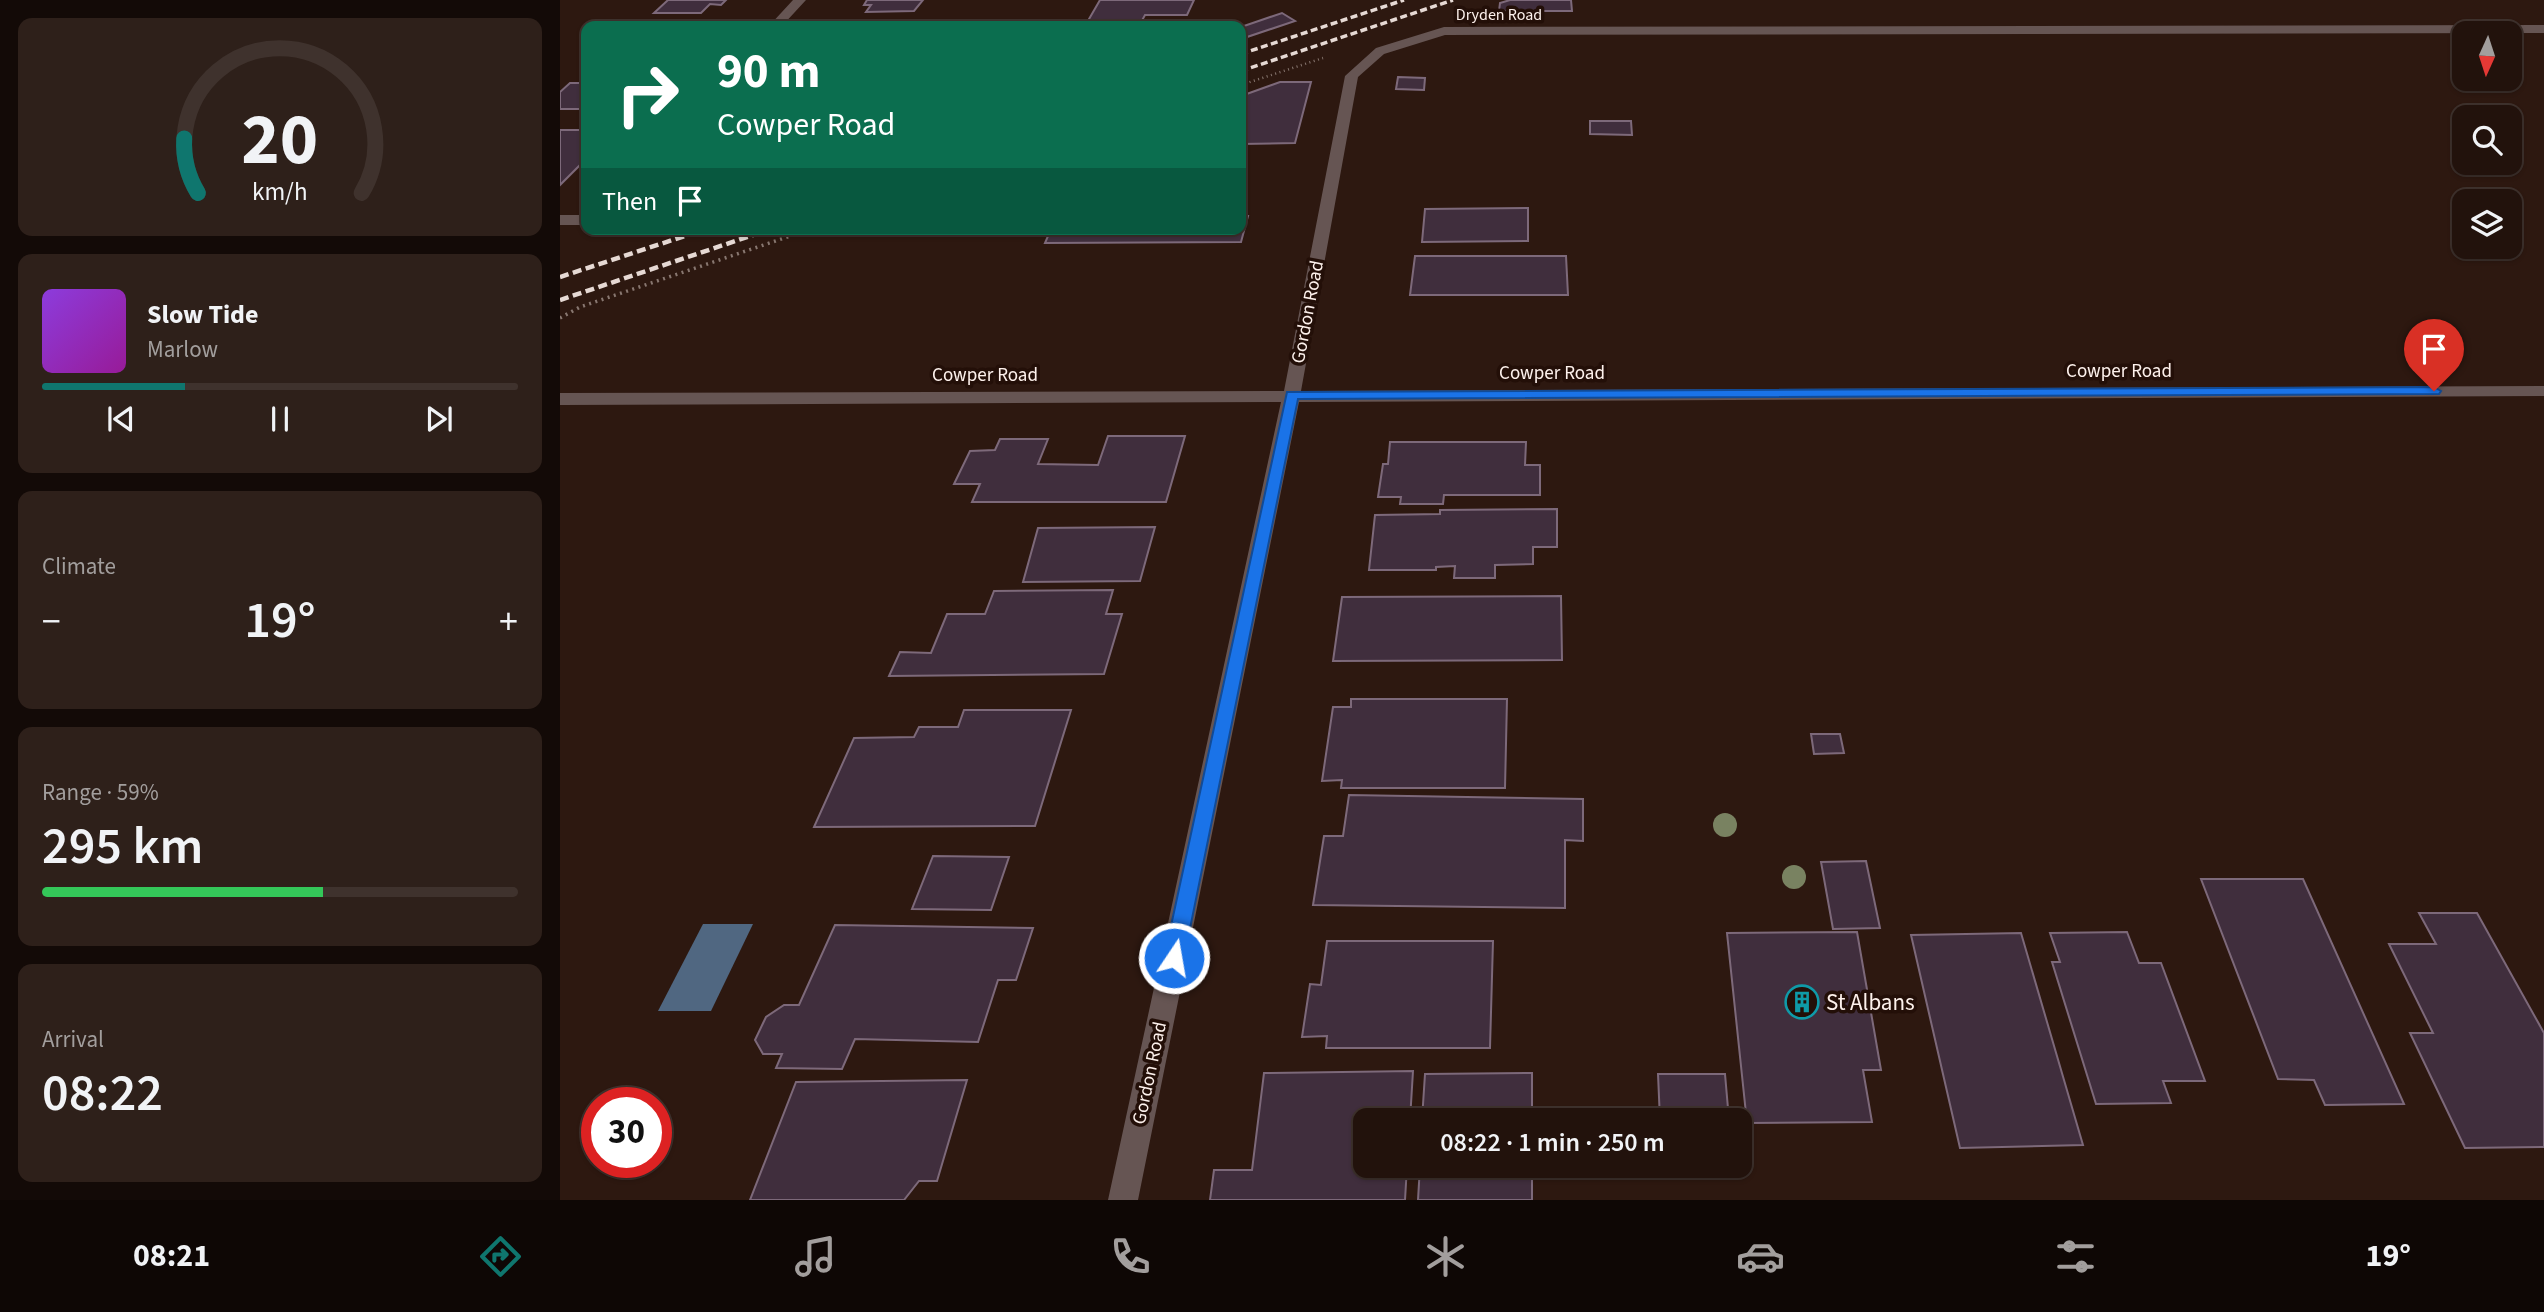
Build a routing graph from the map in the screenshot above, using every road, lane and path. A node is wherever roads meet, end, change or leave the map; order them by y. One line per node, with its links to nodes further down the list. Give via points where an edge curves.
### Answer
1 (800, 0): 2 (street)
2 (780, 21)
3 (2544, 29): 4 (street, Dryden Road, via 1444,31)
4 (1380, 51): 10 (street, Gordon Road, via 1352,76)
5 (560, 220): 6 (street)
6 (581, 220)
7 (793, 235): 8 (path, via 580,307)
8 (560, 318)
9 (2544, 391): 10 (street, Cowper Road)
10 (1292, 394): 11 (street, Cowper Road); 12 (street, Gordon Road)
11 (560, 399)
12 (1123, 1200)

